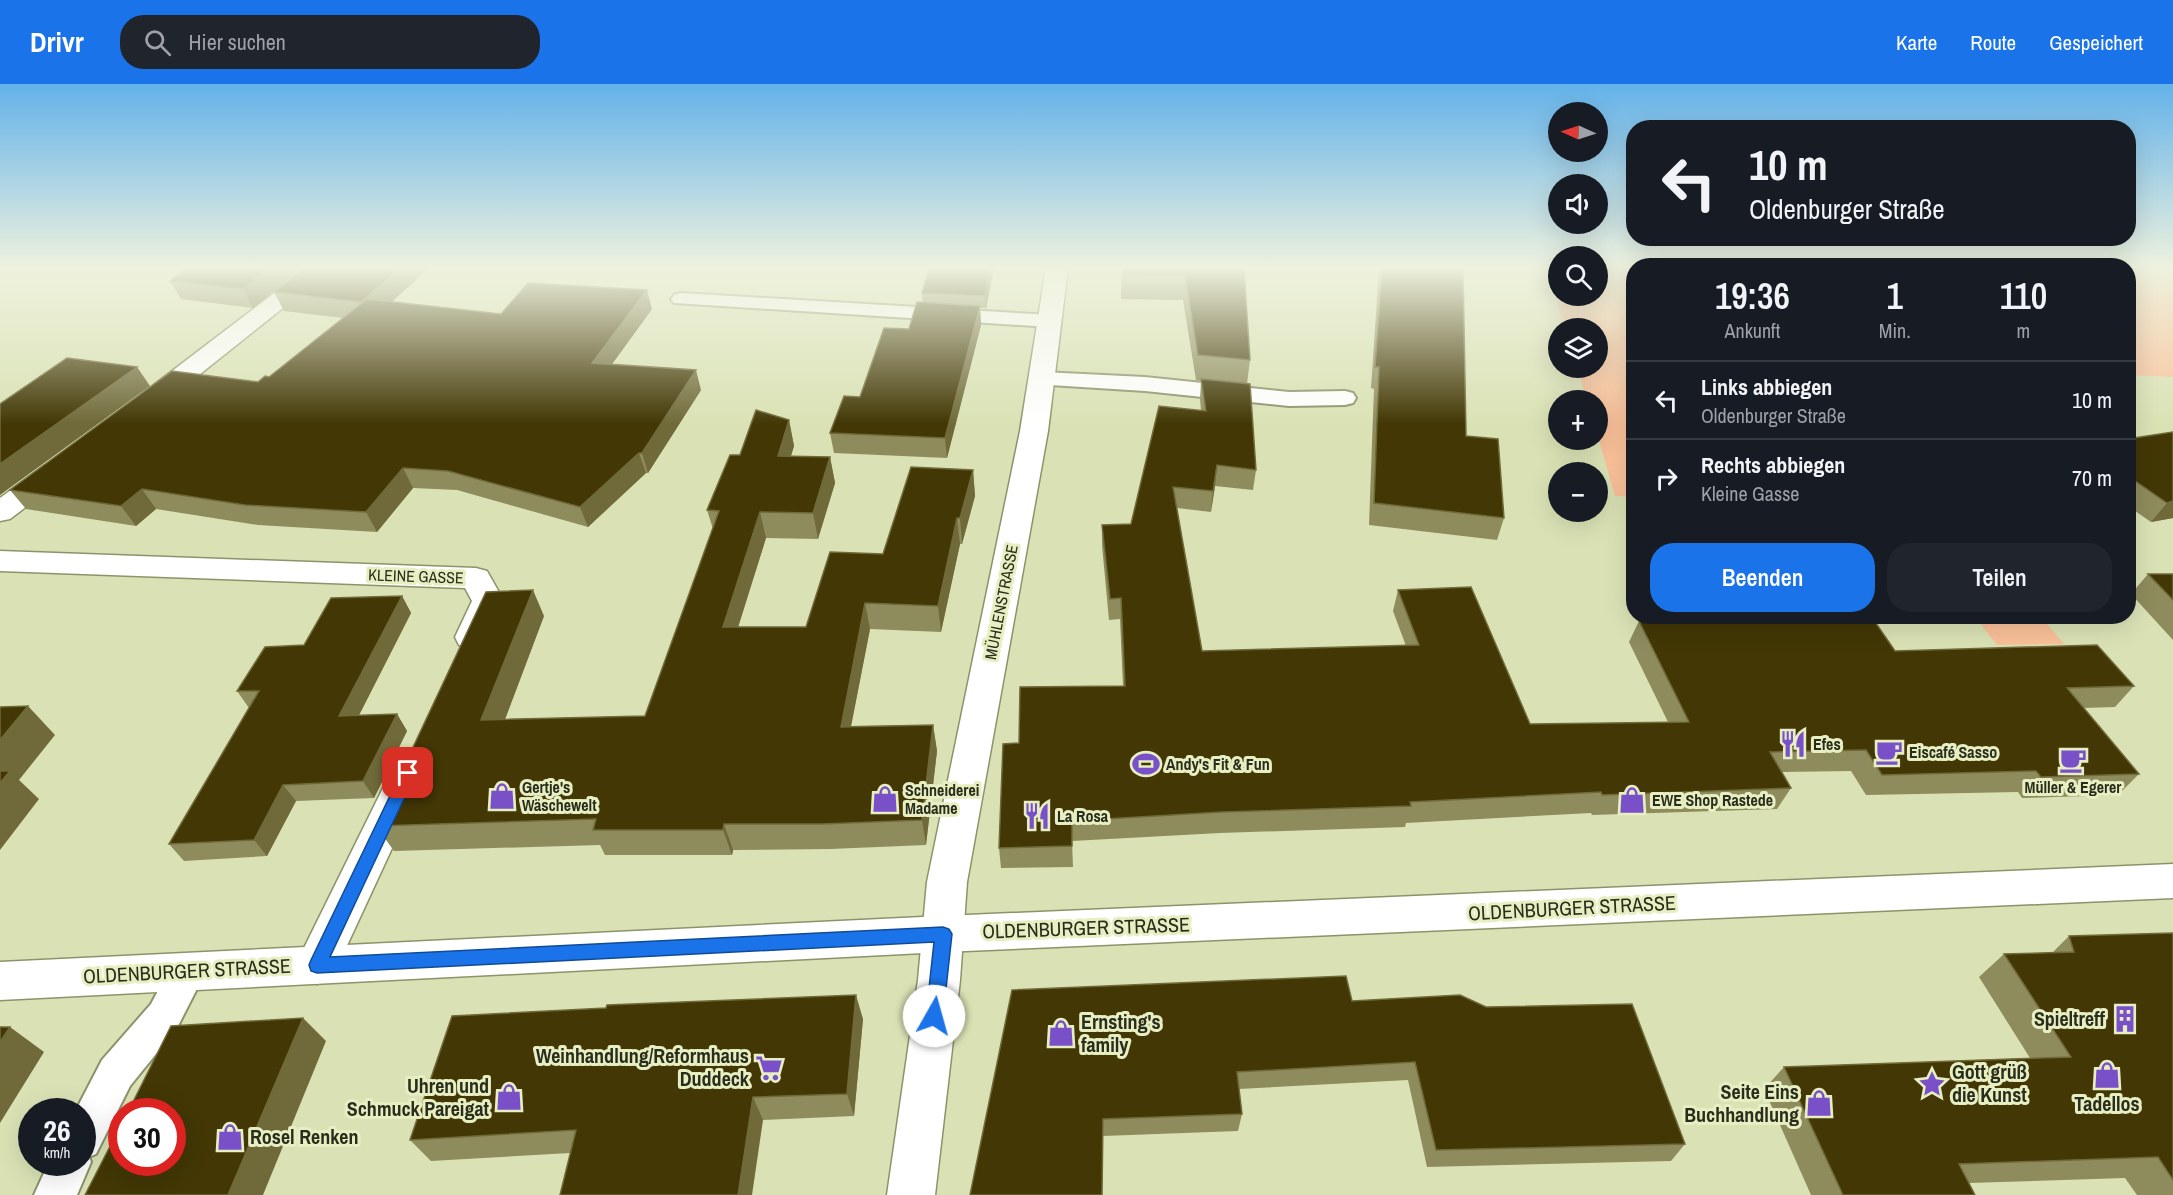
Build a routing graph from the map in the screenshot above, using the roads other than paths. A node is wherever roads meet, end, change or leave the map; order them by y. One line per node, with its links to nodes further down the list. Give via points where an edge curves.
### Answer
1 (255, 320): 6 (street)
2 (1031, 320): 3 (lane)
3 (1050, 321): 4 (street, MÜHLENSTRASSE)
4 (1042, 379): 5 (lane, via 1146,384 1289,399); 13 (street, MÜHLENSTRASSE, via 947,882)
5 (1345, 398)
6 (134, 413)
7 (76, 456): 8 (street)
8 (0, 512)
9 (0, 561): 10 (street, KLEINE GASSE, via 476,578 488,601)
10 (458, 666)
11 (413, 762): 14 (street)
12 (2173, 881): 13 (street, OLDENBURGER STRASSE)
13 (943, 934): 14 (street, OLDENBURGER STRASSE); 20 (street, MÜHLENSTRASSE)
14 (317, 965): 15 (street, OLDENBURGER STRASSE)
15 (188, 970): 16 (street, OLDENBURGER STRASSE); 17 (lane, via 164,1016 116,1073)
16 (0, 981)
17 (96, 1112)
18 (64, 1176): 19 (lane)
19 (55, 1195)
20 (911, 1195)

